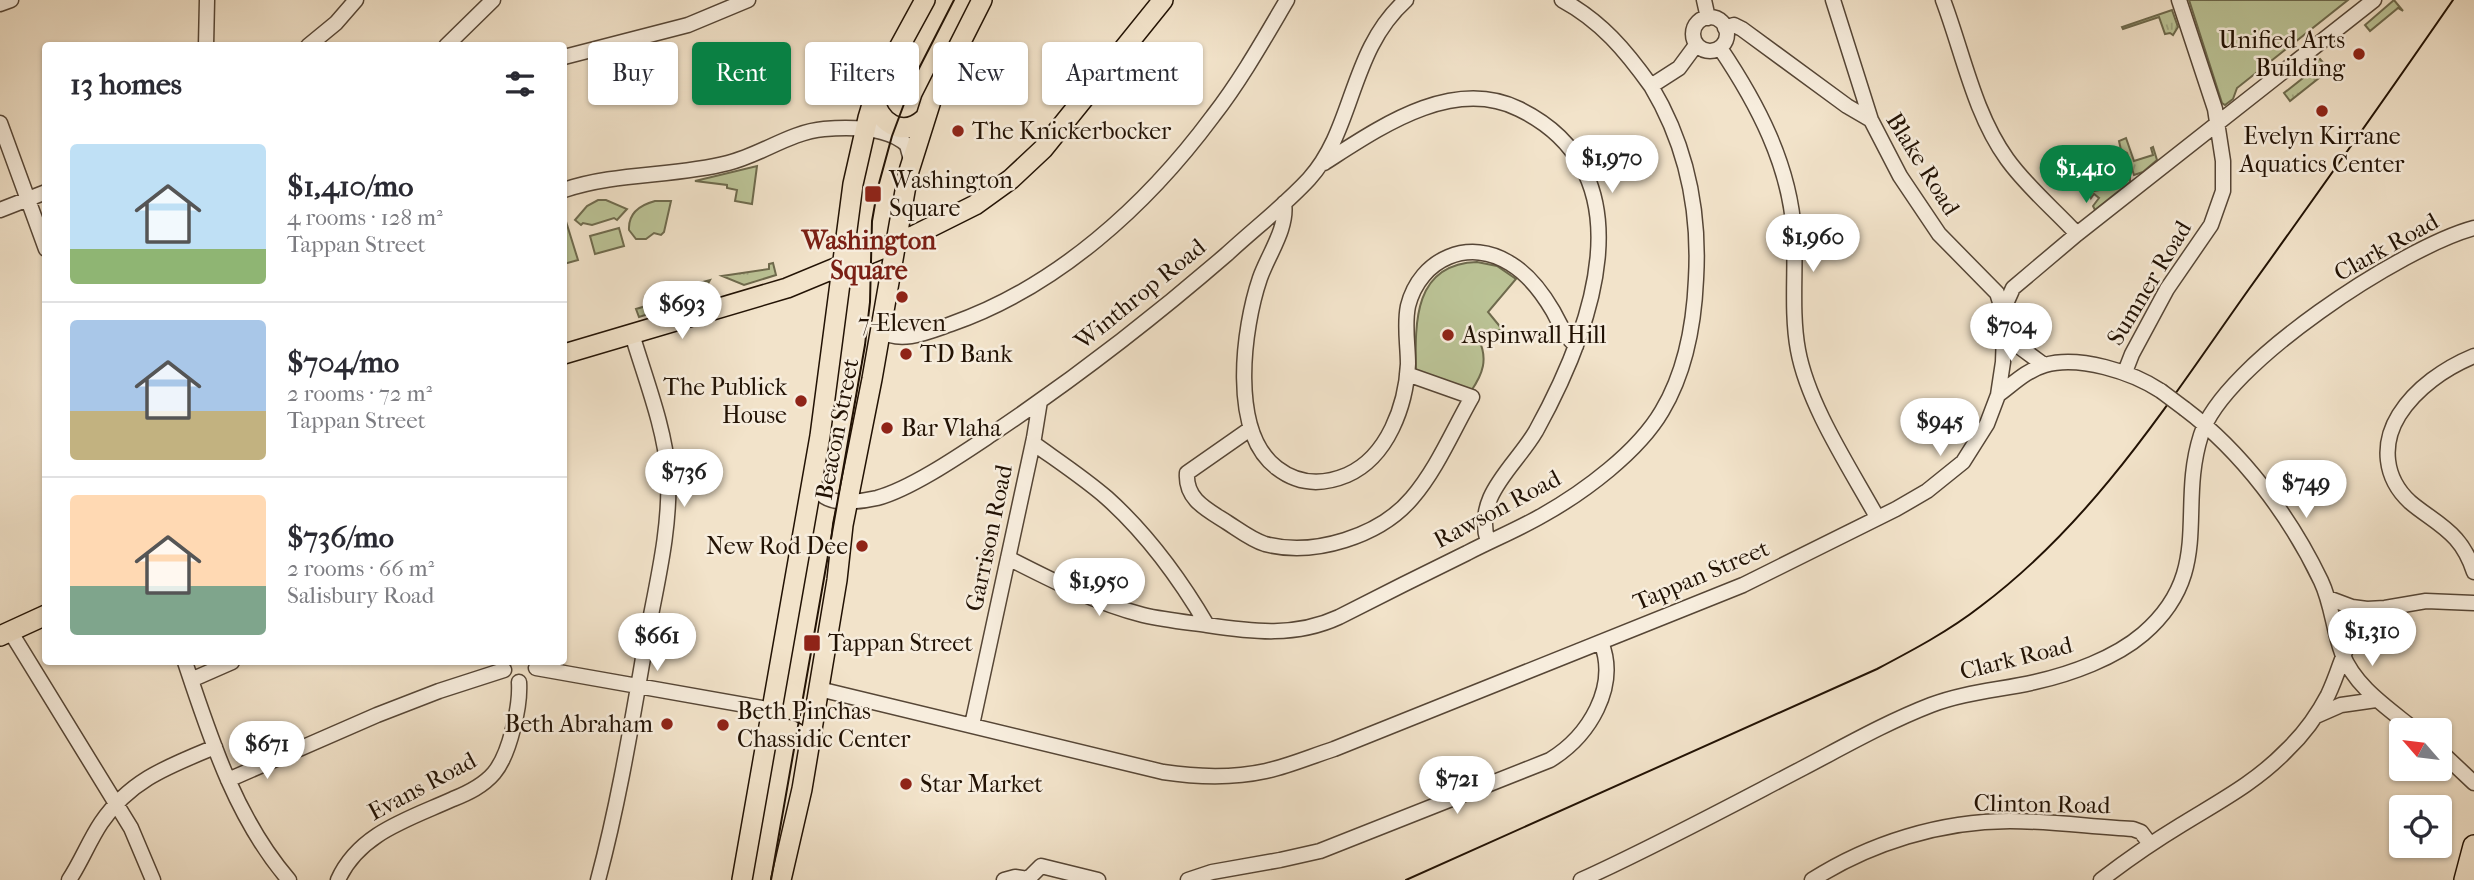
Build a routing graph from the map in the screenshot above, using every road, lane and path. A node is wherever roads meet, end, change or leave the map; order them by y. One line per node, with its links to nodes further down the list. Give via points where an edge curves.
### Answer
1 (11, 0): 17 (street)
2 (207, 0): 20 (street)
3 (356, 0): 21 (street)
4 (493, 0): 22 (street)
5 (748, 0): 26 (street, via 688,25)
6 (926, 0): 23 (main road, Beacon Street)
7 (982, 0): 30 (main road, Beacon Street)
8 (1163, 0): 45 (main road, via 1023,168 975,205)
9 (1287, 0): 48 (street, via 1214,116 1114,226 1012,297 966,319 908,337)
10 (1406, 0): 36 (street, Winthrop Road, via 1372,43)
11 (1562, 0): 27 (street, Rawson Road, via 1604,29)
12 (1704, 0): 18 (street)
13 (1833, 0): 31 (street)
14 (1943, 0): 43 (street, via 1992,134 2020,176)
15 (2179, 0): 33 (street, Sumner Road)
16 (2374, 0): 33 (street, Tappan Street)
17 (0, 4)
18 (1708, 18): 19 (street); 24 (street, via 1694,27)
19 (1725, 28): 25 (street, via 1726,39); 31 (street, Blake Road, via 1734,25 1742,29)
20 (206, 42)
21 (313, 42)
22 (450, 42)
23 (903, 42)
24 (1696, 45): 25 (street, via 1709,51); 27 (street, via 1679,68)
25 (1720, 48): 63 (street, via 1758,110 1790,205 1795,326 1802,368)
26 (567, 56)
27 (1651, 86): 64 (street, Rawson Road, via 1679,140 1695,213 1696,290 1681,374 1657,419 1615,463 1545,514)
28 (871, 105): 34 (main road, Beacon Street)
29 (876, 105): 30 (main road, via 888,122 907,128)
30 (924, 119): 35 (main road, Beacon Street)
31 (1871, 120): 47 (street, Blake Road, via 1921,209 1997,293)
32 (0, 123): 39 (street)
33 (2217, 124): 43 (street, Tappan Street); 54 (street, Sumner Road, via 2223,179 2216,215 2167,289)
34 (864, 131): 35 (street, via 898,138 907,145); 37 (street, via 818,130 726,164); 46 (main road, Beacon Street)
35 (911, 160): 45 (main road, Beacon Street)
36 (1321, 165): 40 (street, Winthrop Road); 50 (street, via 1393,122 1447,102 1494,100 1541,121 1583,169 1598,211 1594,281)
37 (567, 189)
38 (42, 193): 39 (street)
39 (27, 199): 41 (street); 44 (street)
40 (1284, 203): 57 (street, Winthrop Road, via 1153,317); 59 (street, via 1283,223 1260,277 1248,334 1245,394)
41 (0, 210)
42 (2474, 228): 58 (street, Clark Road, via 2393,266 2315,315 2231,388)
43 (2077, 234): 47 (street, Tappan Street, via 2013,288)
44 (42, 238)
45 (895, 243): 46 (main road); 48 (main road, Beacon Street)
46 (842, 266): 49 (main road, via 763,296); 61 (main road, Beacon Street)
47 (2004, 315): 53 (street, Blake Road, via 2021,348); 56 (street, Tappan Street)
48 (880, 331): 62 (main road, Beacon Street)
49 (632, 334): 51 (main road); 81 (street, via 668,472 661,556)
50 (1576, 346): 55 (street, via 1541,293 1518,269 1489,254 1463,252 1437,262 1412,295 1406,320); 64 (street, via 1534,434 1489,498 1485,517)
51 (567, 354)
52 (2474, 356): 66 (street, via 2442,373 2412,398 2393,425 2386,450 2399,488 2455,538)
53 (2044, 365): 54 (street, via 2063,363); 56 (street)
54 (2125, 372): 58 (street, Sumner Road, bridge, via 2161,391)
55 (1407, 374): 59 (street, via 1399,412 1383,443 1361,467 1338,478 1311,482 1283,473 1265,456); 59 (street, via 1472,397 1412,498 1392,517 1352,537 1308,547 1262,543 1195,500 1187,486 1187,473)
56 (1998, 395): 63 (street, Tappan Street, via 1984,431 1963,462 1927,491)
57 (1040, 401): 60 (street, Garrison Road); 62 (street, Winthrop Road, via 970,449 901,488 880,498)
58 (2204, 425): 67 (street, Sumner Road, via 2277,507); 107 (street, Clark Road, via 2193,470 2188,561 2175,595 2142,635 2120,650 2037,682 1959,695 1930,705)
59 (1250, 429)
60 (1033, 443): 65 (street, Garrison Road); 71 (street, via 1092,485 1127,518 1176,576)
61 (812, 481): 62 (street, via 826,498); 84 (main road, Beacon Street)
62 (848, 501): 82 (main road, Beacon Street)
63 (1877, 517): 73 (street, Tappan Street, via 1743,585)
64 (1488, 542): 71 (street, Rawson Road, via 1316,626 1273,632)
65 (1008, 558): 71 (street, Rawson Road, via 1130,611); 87 (street, Garrison Road)
66 (2474, 572)
67 (2328, 598): 69 (street, via 2357,608); 74 (street, Sumner Road)
68 (2474, 603): 69 (street, via 2426,601)
69 (2385, 608): 74 (street, via 2354,634)
70 (42, 617): 72 (main road)
71 (1207, 625)
72 (5, 633): 94 (street)
73 (1601, 642): 87 (street, Tappan Street, via 1334,749 1247,774 1163,772); 106 (street, via 1606,672 1597,709 1574,742 1550,760 1332,847)
74 (2342, 654): 83 (street, Sumner Road); 85 (street)
75 (186, 665): 79 (street)
76 (225, 665): 79 (street)
77 (536, 665): 80 (street, via 528,679); 81 (street)
78 (504, 666): 80 (street, via 510,678); 92 (street)
79 (191, 680): 89 (street)
80 (519, 682): 100 (street, Evans Road, via 516,716 506,753 495,772 465,794 367,842 351,857)
81 (638, 687): 84 (street); 101 (street)
82 (819, 689): 87 (street, Tappan Street); 90 (main road, Beacon Street)
83 (2376, 700): 85 (street, via 2341,705); 86 (street, Sumner Road)
84 (773, 710): 88 (main road, Beacon Street)
85 (2316, 716): 95 (street, via 2252,783)
86 (2399, 718)
87 (972, 725)
88 (768, 735): 90 (main road, via 789,729); 102 (main road, Beacon Street)
89 (215, 747): 92 (street); 94 (street, via 143,780)
90 (809, 747): 103 (main road, Beacon Street)
91 (2452, 762): 93 (street)
92 (228, 780): 99 (street, via 265,848)
93 (2474, 783)
94 (116, 802): 97 (street); 98 (street)
95 (2150, 844): 108 (street, Clinton Road, via 2133,829 1981,822 1900,839 1846,860); 109 (street)
96 (2474, 846): 110 (highway)
97 (69, 880)
98 (153, 880)
99 (289, 880)
100 (338, 880)
101 (598, 880)
102 (742, 880)
103 (781, 880)
104 (1004, 880): 105 (street, via 1028,879 1041,866)
105 (1098, 880)
106 (1188, 880)
107 (1581, 880)
108 (1812, 880)
109 (2101, 880)
110 (2465, 880)

